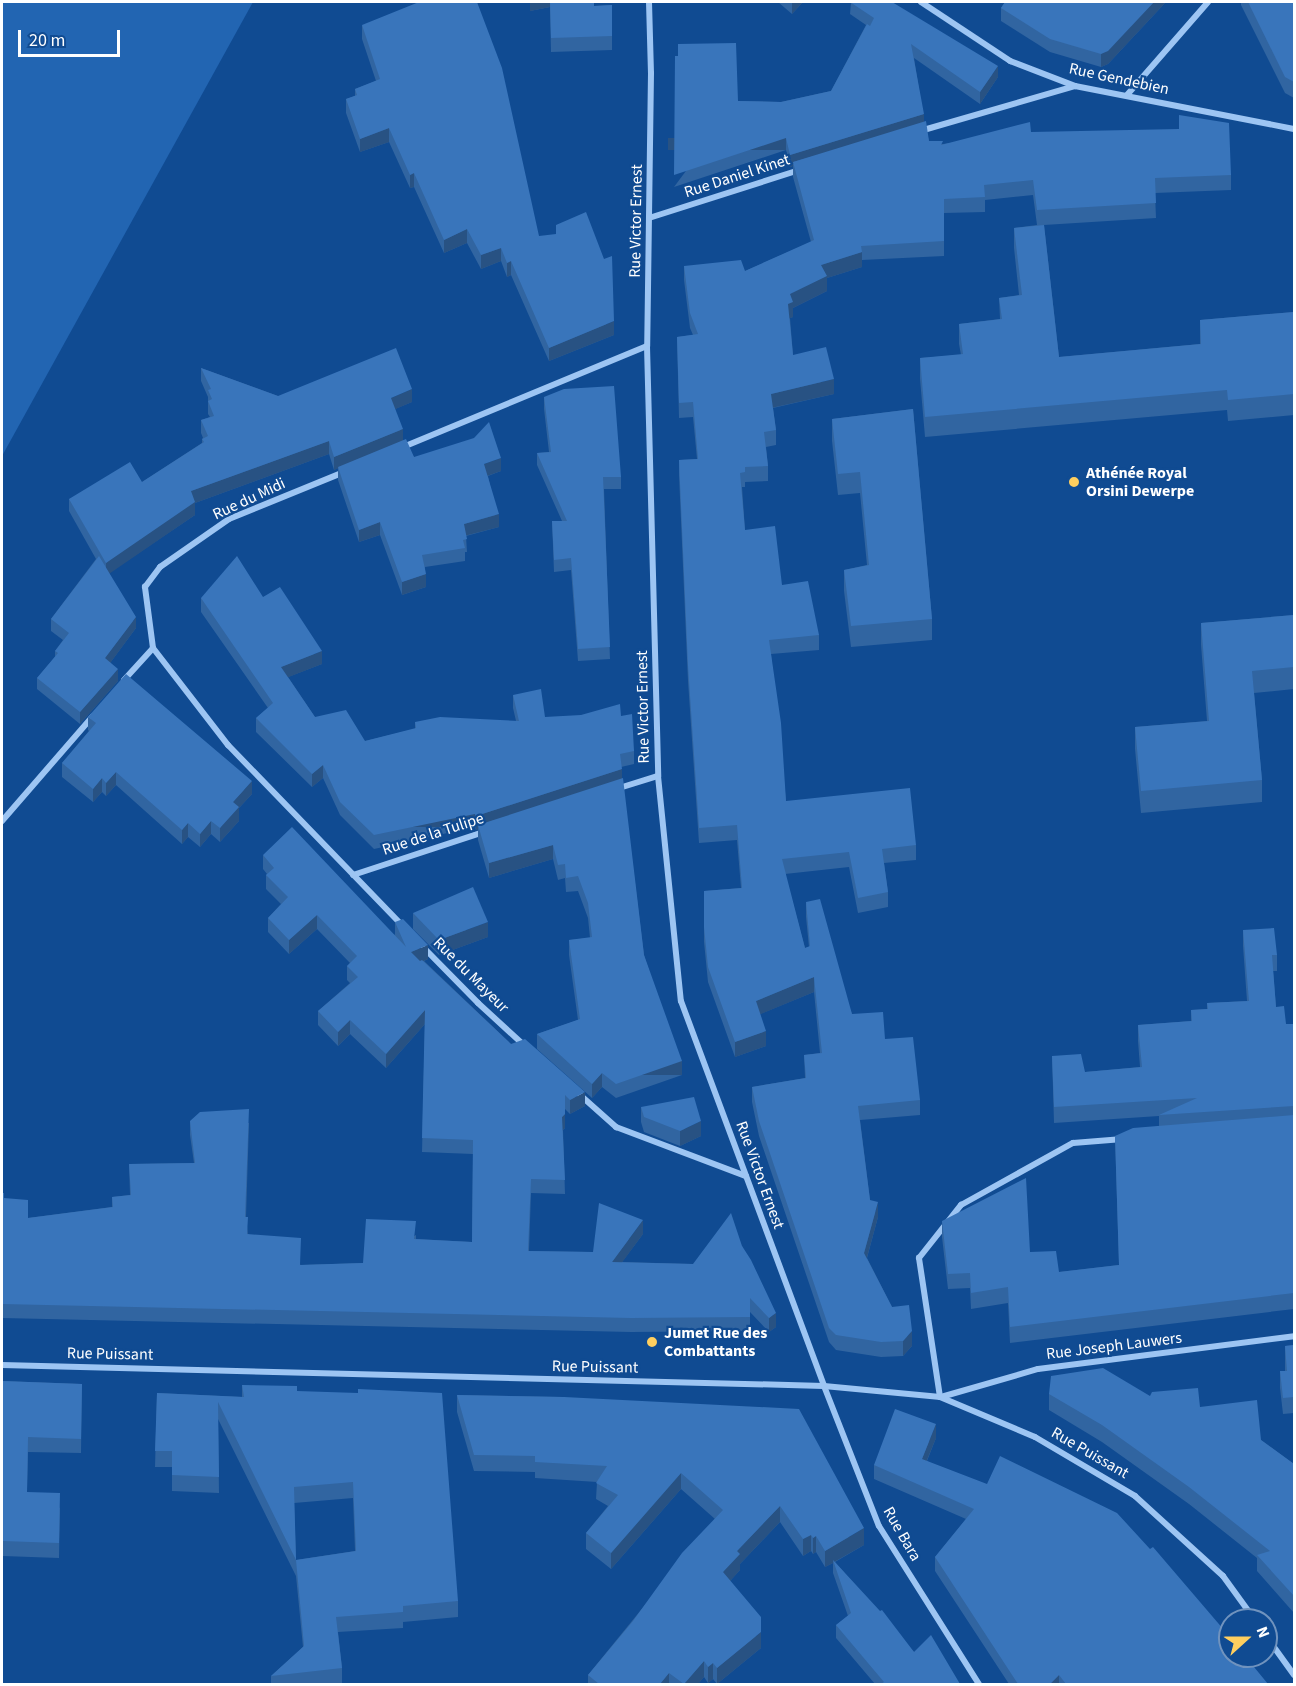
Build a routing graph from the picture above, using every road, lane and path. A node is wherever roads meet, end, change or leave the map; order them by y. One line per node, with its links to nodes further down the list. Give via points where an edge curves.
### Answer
1 (649, 2): 9 (street, Rue Victor Ernest)
2 (921, 2): 4 (street, Rue Gendebien, via 1010,61)
3 (1208, 2): 5 (street)
4 (1075, 86): 5 (street, Rue Gendebien); 7 (street)
5 (1127, 95): 6 (street, Rue Gendebien)
6 (1294, 129)
7 (907, 135)
8 (807, 167): 9 (street, Rue Daniel Kinet)
9 (649, 219): 10 (street, Rue Victor Ernest)
10 (647, 346): 11 (street); 16 (street, Rue Victor Ernest)
11 (394, 451)
12 (350, 469): 13 (street, Rue du Midi, via 229,519 160,567 145,587)
13 (153, 648): 14 (street); 20 (street, Rue du Mayeur, via 228,745)
14 (122, 682)
15 (100, 708): 18 (street)
16 (658, 776): 17 (street); 26 (street, Rue Victor Ernest, via 681,1001)
17 (613, 791)
18 (2, 821)
19 (489, 830): 20 (street, Rue de la Tulipe)
20 (353, 875): 21 (street, Rue du Mayeur)
21 (411, 935)
22 (420, 944): 23 (street, Rue du Mayeur)
23 (529, 1050)
24 (573, 1089): 26 (street, via 616,1127)
25 (1132, 1138): 30 (street, via 1073,1143 961,1205 919,1258)
26 (746, 1176): 29 (street, Rue Victor Ernest)
27 (1294, 1336): 30 (street, Rue Joseph Lauwers, via 1038,1369)
28 (2, 1365): 29 (street, Rue Puissant)
29 (824, 1386): 30 (street, Rue Puissant); 34 (street, Rue Bara, via 879,1526)
30 (940, 1397): 31 (street, Rue Puissant, via 1035,1437 1134,1496 1223,1576)
31 (1246, 1608)
32 (1278, 1653): 33 (street)
33 (1294, 1675)
34 (979, 1684)

